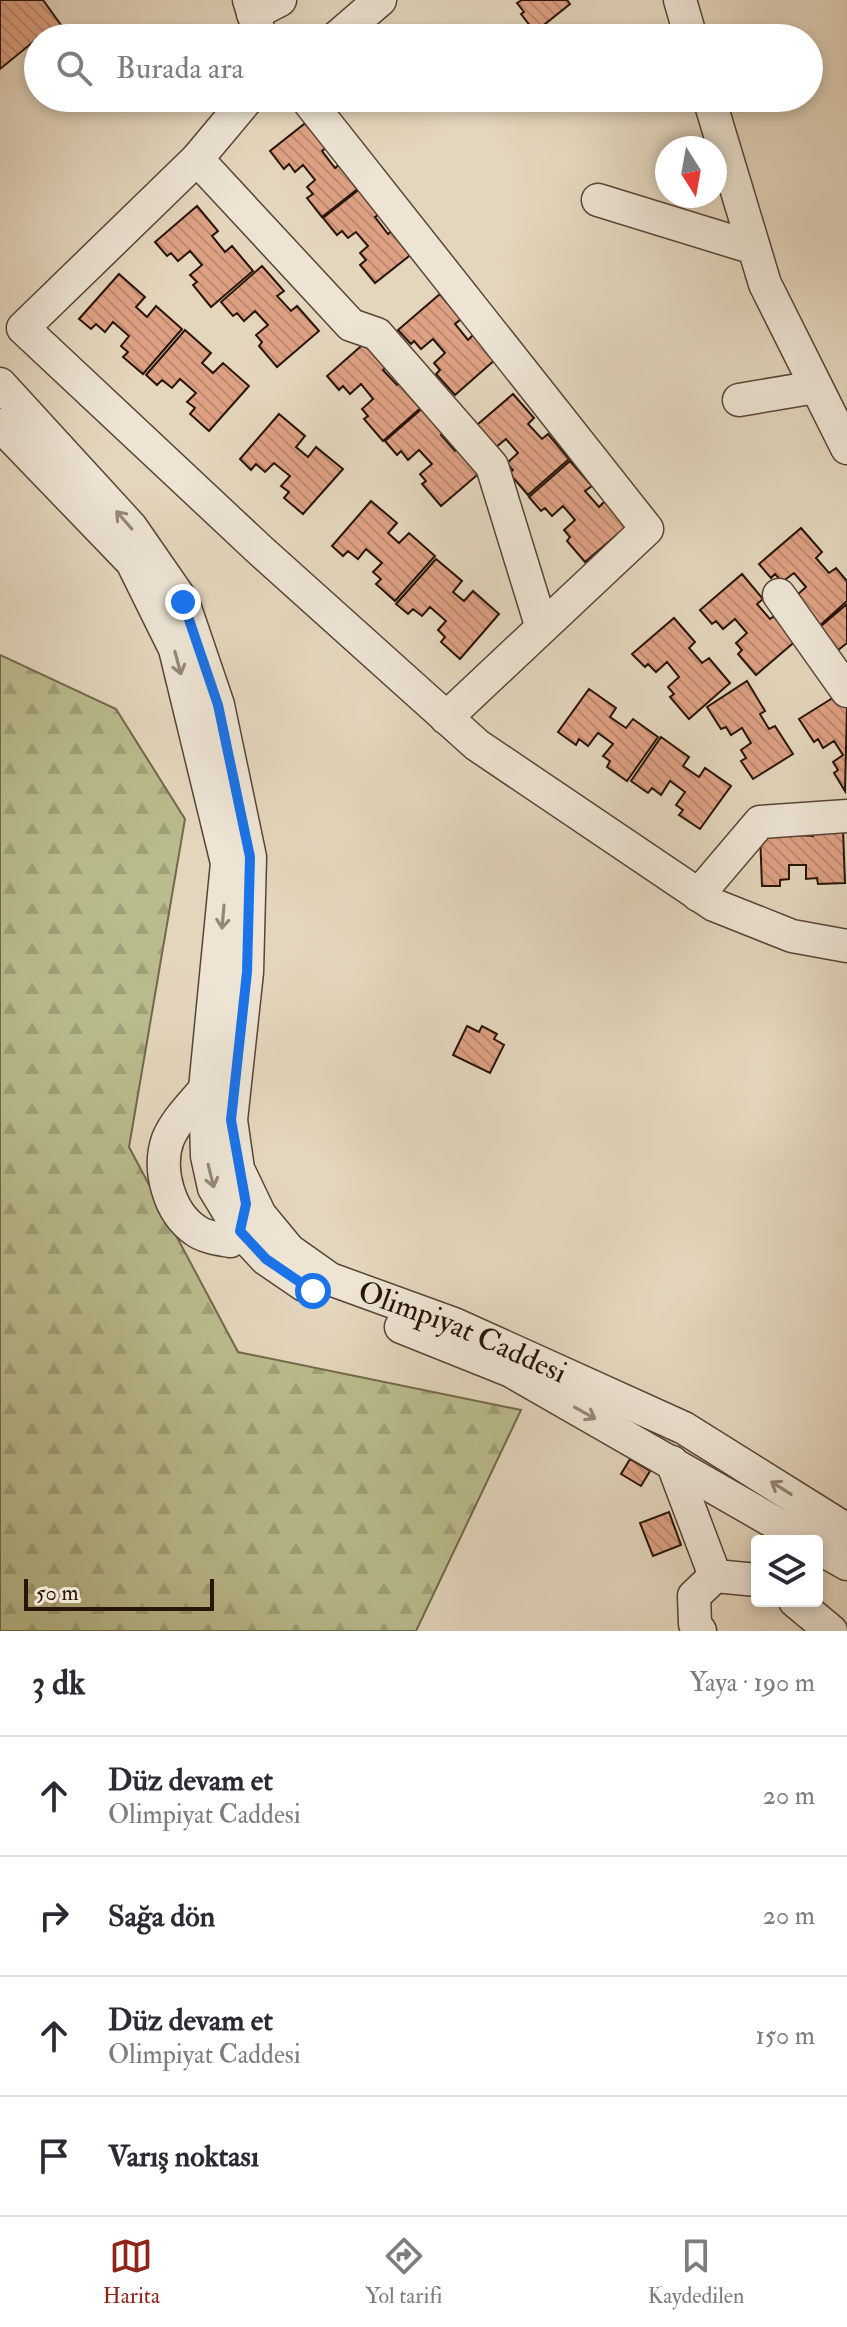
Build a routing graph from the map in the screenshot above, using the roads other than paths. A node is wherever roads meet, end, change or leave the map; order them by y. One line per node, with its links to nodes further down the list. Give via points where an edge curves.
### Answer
1 (380, 0): 3 (street)
2 (680, 0): 4 (street)
3 (352, 24)
4 (687, 24)
5 (236, 112): 8 (street)
6 (317, 112): 17 (street, via 647,529)
7 (713, 112): 10 (street)
8 (197, 159): 17 (street, via 351,325 377,334 492,466); 19 (street, via 23,328)
9 (598, 200): 10 (street)
10 (754, 248): 12 (street, via 765,284)
11 (0, 384): 24 (street, Olimpiyat Caddesi, one-way to 11, via 231,1120 247,972 250,857 218,705 183,602 131,527)
12 (816, 387): 13 (street); 15 (street)
13 (739, 400)
14 (0, 425): 23 (street, Olimpiyat Caddesi, one-way to 23, via 132,562 175,649 227,863)
15 (847, 448)
16 (779, 595): 18 (street)
17 (541, 625): 19 (street)
18 (847, 691)
19 (446, 718): 21 (street, via 477,745)
20 (847, 816): 21 (street, via 760,822)
21 (698, 895): 22 (street, via 792,936)
22 (847, 946)
23 (205, 1089): 25 (street, Olimpiyat Caddesi, one-way to 25, via 207,1156 214,1188); 25 (street, via 167,1141 167,1190 179,1215 196,1231 230,1241)
24 (238, 1169): 25 (street, via 246,1204); 27 (street, Olimpiyat Caddesi, one-way to 24, via 684,1428 454,1324 330,1279 289,1250 260,1215)
25 (240, 1231): 26 (street, Olimpiyat Caddesi, one-way to 26, via 266,1259 313,1291 511,1371)
26 (672, 1462): 28 (street, Olimpiyat Caddesi); 31 (street)
27 (847, 1530)
28 (797, 1535)
29 (823, 1550): 30 (street)
30 (847, 1564)
31 (715, 1576): 32 (street); 34 (street, via 694,1596)
32 (751, 1579)
33 (802, 1607): 35 (street)
34 (700, 1631)
35 (831, 1631)

